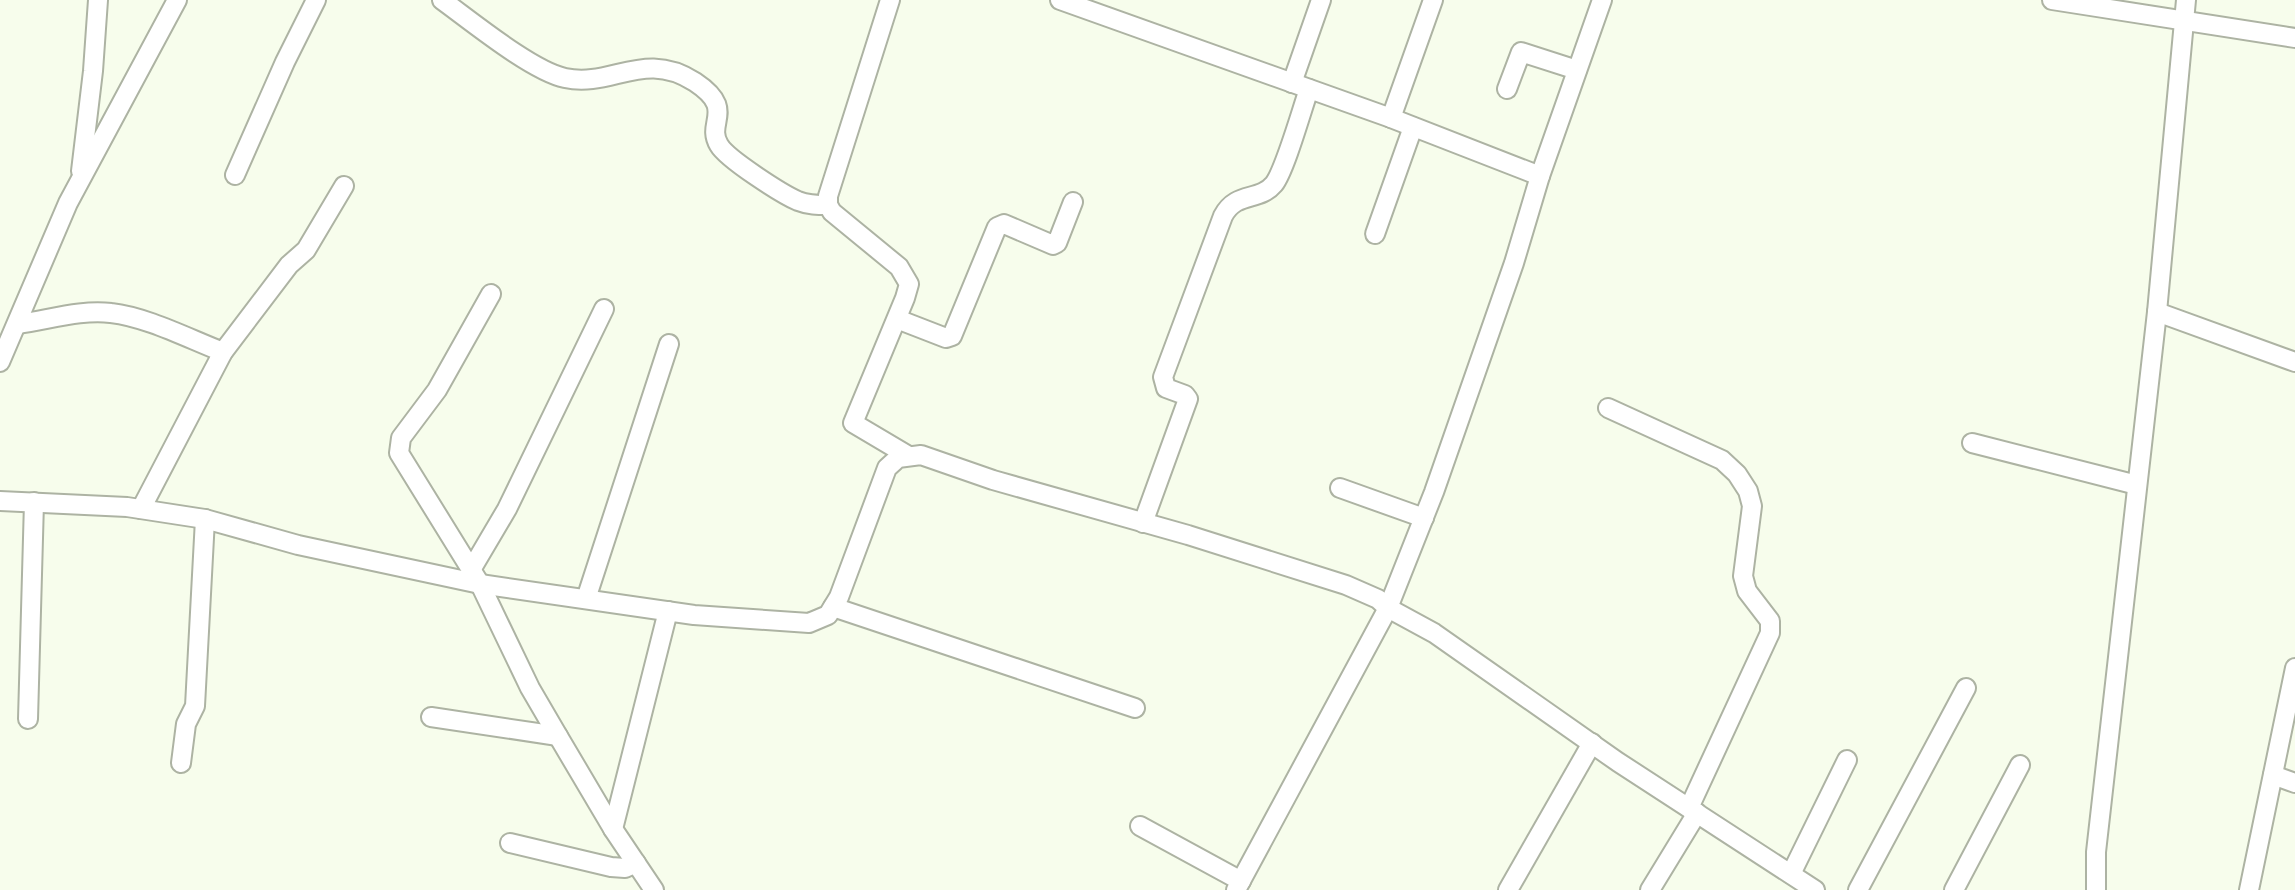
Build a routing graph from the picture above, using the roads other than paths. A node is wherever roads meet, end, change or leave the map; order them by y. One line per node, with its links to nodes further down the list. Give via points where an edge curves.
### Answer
1 (98, 0): 21 (street)
2 (177, 0): 21 (street)
3 (316, 0): 19 (street)
4 (442, 0): 24 (street, via 556,75 579,79 652,67 693,81 716,101 716,136 728,155 782,193 800,202)
5 (890, 0): 24 (street)
6 (1060, 0): 15 (street)
7 (1321, 0): 15 (street)
8 (1433, 0): 17 (street)
9 (1602, 0): 14 (street)
10 (2052, 0): 12 (street)
11 (2186, 0): 12 (street)
12 (2184, 22): 13 (street); 28 (street)
13 (2295, 38)
14 (1577, 70): 16 (street, via 1521,52); 20 (street)
15 (1300, 86): 17 (street); 45 (street, via 1278,179 1266,191 1228,206 1163,377 1166,388 1188,399)
16 (1507, 89)
17 (1391, 118): 18 (street)
18 (1413, 127): 20 (street); 25 (street)
19 (235, 175)
20 (1540, 176): 43 (street)
21 (80, 182): 30 (street)
22 (344, 186): 32 (street, via 306,250)
23 (1073, 202): 29 (street, via 1053,245 1004,224 997,227 952,336)
24 (828, 205): 29 (street, via 899,267 909,284)
25 (1375, 234)
26 (491, 294): 46 (street, via 399,445 402,461)
27 (604, 309): 46 (street)
28 (2157, 312): 34 (street); 38 (street)
29 (897, 319): 37 (street, via 853,423)
30 (18, 324): 32 (street, via 111,313); 33 (street)
31 (669, 344): 47 (street)
32 (223, 352): 42 (street)
33 (0, 362)
34 (2295, 362)
35 (1608, 408): 63 (street, via 1722,460 1737,474 1752,506 1743,576 1747,591 1770,621 1770,633)
36 (1972, 443): 38 (street)
37 (907, 455): 45 (street); 48 (street, via 887,468)
38 (2137, 485): 76 (street)
39 (1340, 488): 43 (street)
40 (0, 501): 41 (street)
41 (34, 502): 42 (street); 55 (street)
42 (141, 509): 44 (street)
43 (1424, 518): 49 (street)
44 (205, 519): 46 (street, via 298,545); 59 (street, via 195,706 186,724)
45 (1143, 523): 49 (street, via 1346,585)
46 (475, 577): 47 (street); 56 (street)
47 (586, 599): 50 (street)
48 (833, 607): 50 (street, via 809,623); 53 (street)
49 (1388, 608): 57 (street, via 1434,633); 69 (street)
50 (668, 611): 65 (street)
51 (2295, 668): 61 (street)
52 (1966, 688): 74 (street)
53 (1135, 708)
54 (431, 717): 56 (street)
55 (28, 719)
56 (558, 736): 65 (street)
57 (1592, 743): 63 (street); 71 (street)
58 (1847, 760): 68 (street)
59 (181, 763)
60 (2020, 765): 75 (street)
61 (2273, 775): 62 (street); 77 (street)
62 (2295, 783)
63 (1693, 810): 68 (street); 72 (street)
64 (1140, 826): 69 (street)
65 (613, 829): 67 (street)
66 (510, 843): 67 (street, via 611,867)
67 (636, 863): 70 (street)
68 (1791, 874): 73 (street)
69 (1238, 885)
70 (654, 890)
71 (1508, 890)
72 (1650, 890)
73 (1815, 890)
74 (1858, 890)
75 (1954, 890)
76 (2096, 890)
77 (2249, 890)

